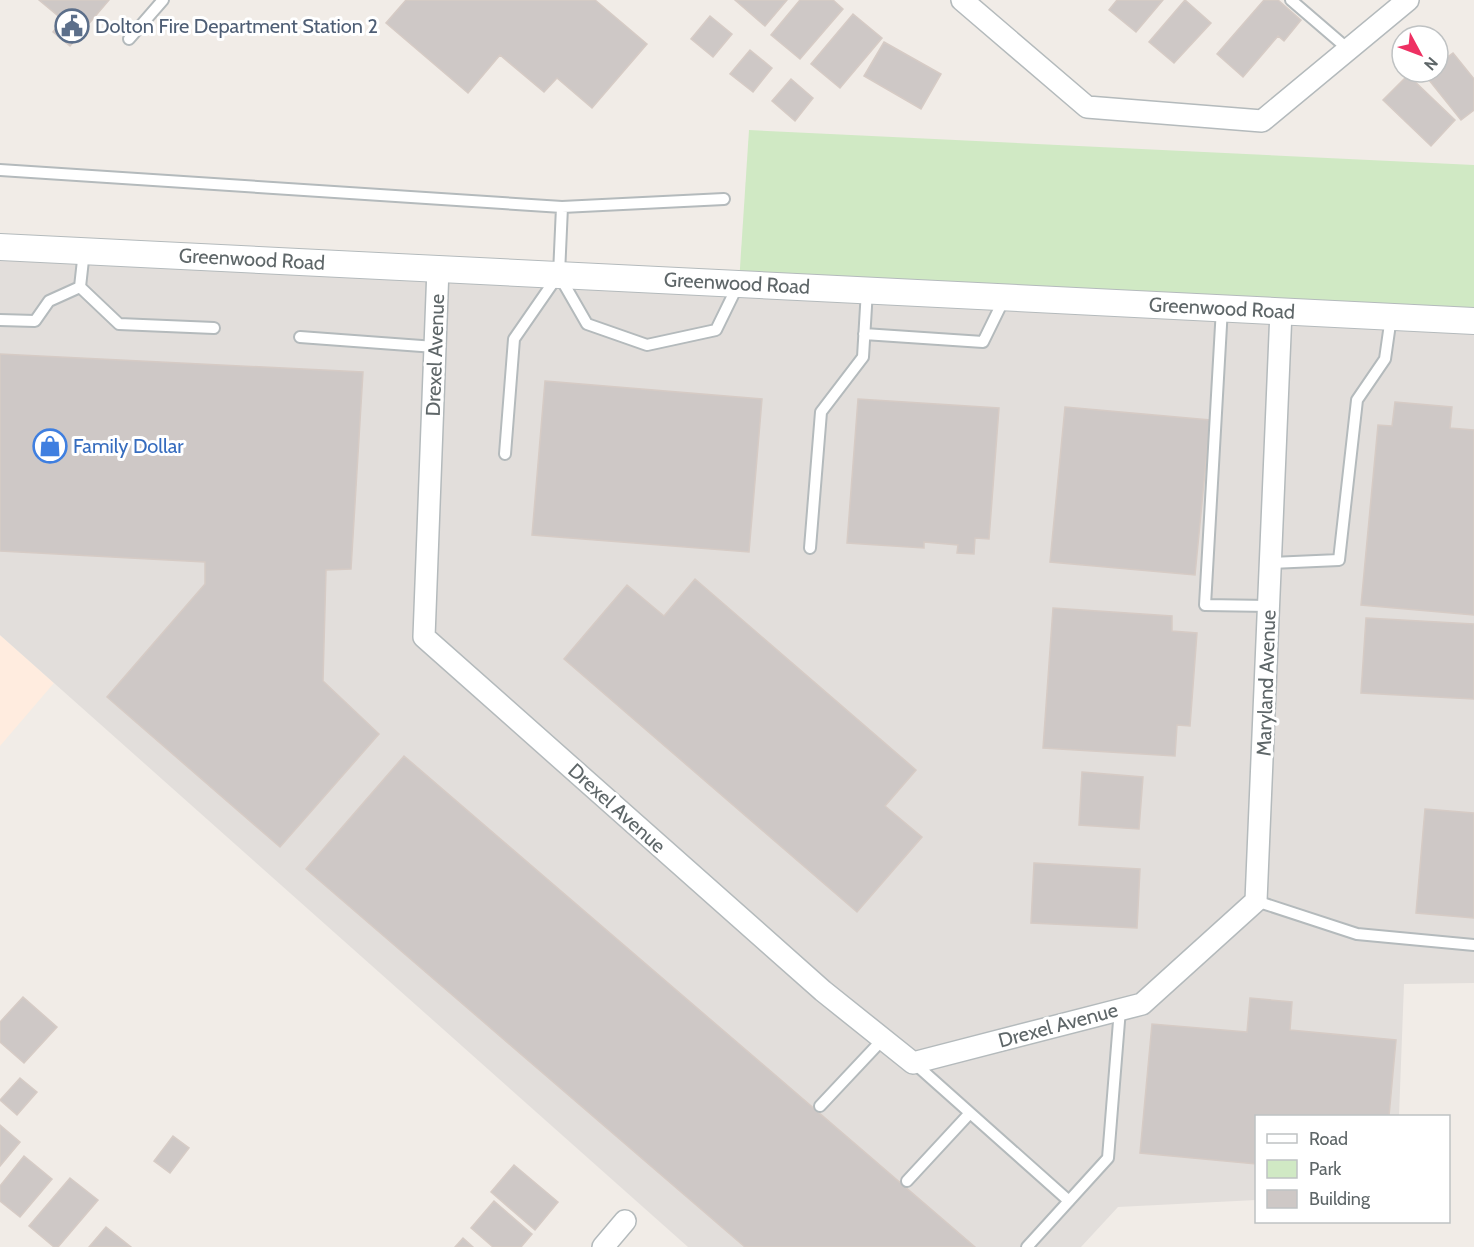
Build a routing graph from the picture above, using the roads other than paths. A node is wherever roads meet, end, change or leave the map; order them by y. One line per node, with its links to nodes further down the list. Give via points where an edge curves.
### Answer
1 (163, 0): 5 (lane)
2 (962, 0): 6 (street, via 1087,107 1262,121)
3 (1291, 0): 6 (lane)
4 (1408, 0): 6 (street)
5 (129, 39)
6 (1348, 50)
7 (0, 170): 9 (lane)
8 (724, 199): 9 (lane)
9 (562, 207): 13 (lane)
10 (0, 247): 11 (street, Greenwood Road)
11 (84, 251): 12 (street, Greenwood Road); 15 (lane)
12 (438, 268): 13 (street, Greenwood Road); 26 (street, Drexel Avenue)
13 (559, 274): 14 (street, Greenwood Road); 14 (lane, via 586,324 647,345 716,330); 27 (lane, via 514,339)
14 (739, 283): 16 (street, Greenwood Road)
15 (80, 287): 21 (lane, via 49,301 35,321); 23 (lane, via 119,324)
16 (867, 290): 17 (street, Greenwood Road); 24 (lane)
17 (1005, 297): 18 (street, Greenwood Road); 24 (lane, via 983,342)
18 (1222, 308): 19 (street, Greenwood Road); 30 (lane, via 1205,605)
19 (1281, 311): 20 (street, Greenwood Road); 29 (street, Maryland Avenue)
20 (1391, 316): 22 (street, Greenwood Road); 29 (lane, via 1385,359 1357,400 1339,560)
21 (0, 320)
22 (1474, 321)
23 (214, 328)
24 (864, 334): 28 (lane, via 863,357 821,412)
25 (300, 338): 26 (lane)
26 (435, 347): 34 (street, Drexel Avenue, via 424,637 814,983)
27 (505, 454)
28 (810, 548)
29 (1270, 563): 30 (street, Maryland Avenue)
30 (1269, 606): 31 (street, Maryland Avenue)
31 (1256, 901): 32 (lane, via 1357,934); 33 (street, Drexel Avenue, via 1142,1004)
32 (1474, 945)
33 (1120, 1009): 35 (street, Drexel Avenue); 39 (lane, via 1108,1158)
34 (883, 1039): 35 (street, Drexel Avenue); 36 (lane)
35 (913, 1063): 37 (lane)
36 (820, 1106)
37 (970, 1113): 38 (lane); 39 (lane)
38 (907, 1181)
39 (1069, 1201): 42 (lane)
40 (625, 1221): 41 (street)
41 (603, 1247)
42 (1027, 1247)

